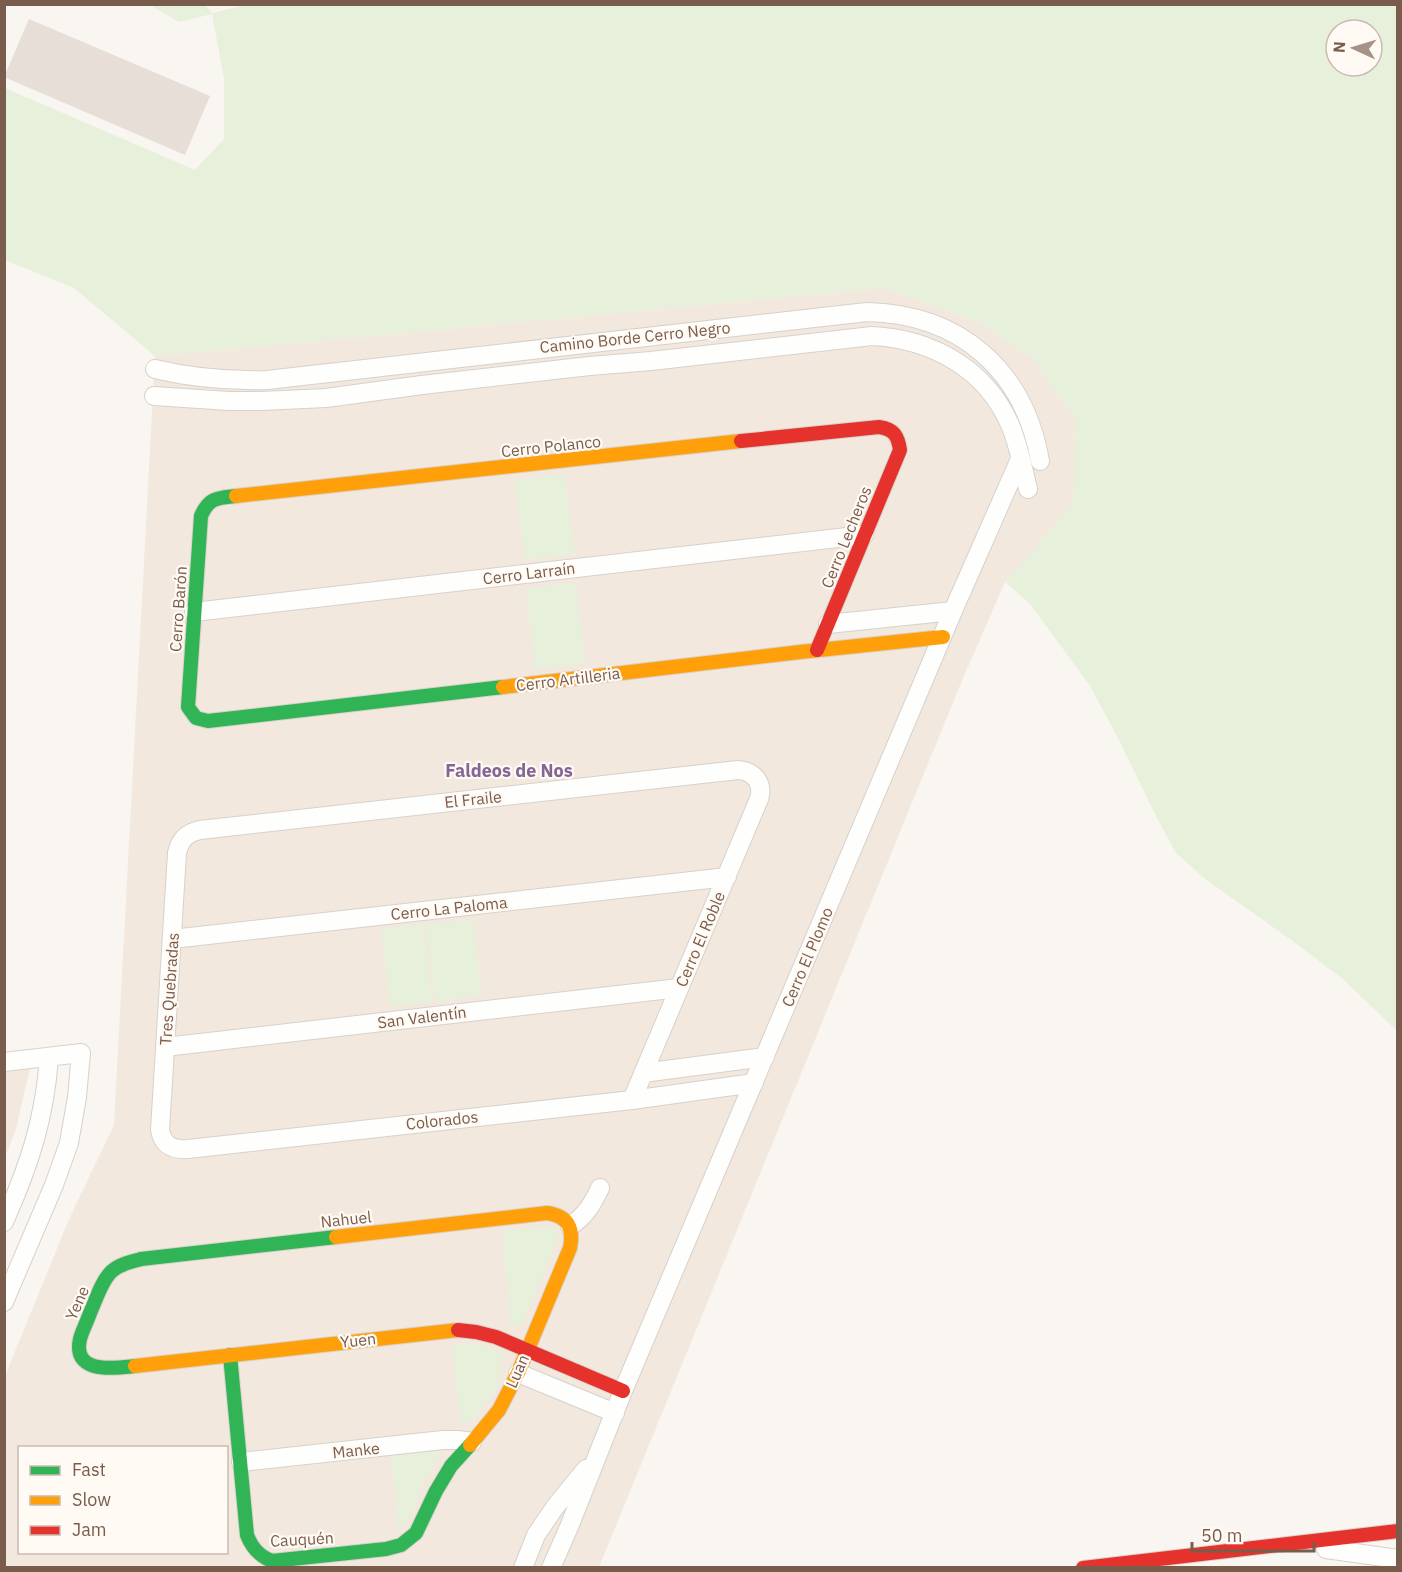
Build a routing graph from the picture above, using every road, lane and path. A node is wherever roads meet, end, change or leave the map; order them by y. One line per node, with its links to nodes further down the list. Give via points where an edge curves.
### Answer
1 (898, 436): 5 (street, Cerro Polanco, via 879,427 221,497); 6 (street, Cerro Lecheros, via 898,456)
2 (1020, 459): 3 (street, Camino Borde Cerro Negro, via 1002,411 969,371 923,345 890,337 590,366 326,398 250,401 160,396 161,371 218,380 267,380 886,312 941,326 986,356 1009,382 1026,411); 4 (street, Camino Borde Cerro Negro); 7 (street, Cerro El Plomo)
3 (1040, 461)
4 (1028, 489)
5 (207, 503): 8 (street, Cerro Barón, via 201,516)
6 (864, 535): 8 (street, Cerro Larraín); 9 (street, Cerro Lecheros)
7 (953, 611): 9 (street); 10 (street, Cerro El Plomo)
8 (194, 612): 12 (street, Cerro Barón, via 188,701)
9 (828, 624): 11 (street, Cerro Lecheros)
10 (943, 637): 11 (street, Cerro Artilleria); 20 (street, Cerro El Plomo)
11 (817, 650): 12 (street, Cerro Artilleria, via 208,722)
12 (194, 717)
13 (756, 778): 14 (street, El Fraile, via 738,770 200,830); 15 (street, Cerro El Roble, via 761,794)
14 (187, 835): 16 (street, Tres Quebradas, via 178,846)
15 (727, 877): 16 (street, Cerro La Paloma); 17 (street, Cerro El Roble)
16 (172, 939): 18 (street, Tres Quebradas)
17 (679, 987): 18 (street, San Valentín); 22 (street, Cerro El Roble)
18 (165, 1047): 27 (street, Tres Quebradas, via 160,1130)
19 (49, 1057): 21 (street); 29 (street, via 38,1133); 32 (street, via 81,1053 69,1143)
20 (765, 1057): 22 (street); 23 (street, Cerro El Plomo)
21 (4, 1062)
22 (643, 1073): 25 (street, Cerro El Roble)
23 (754, 1083): 24 (street, Colorados); 26 (street, Cerro El Plomo)
24 (718, 1088): 25 (street, Colorados); 26 (street, via 735,1102)
25 (632, 1100): 27 (street, Colorados, via 178,1150)
26 (741, 1113): 37 (street, Cerro El Plomo)
27 (167, 1145)
28 (600, 1188): 30 (street, via 586,1213)
29 (4, 1222)
30 (570, 1226): 31 (street, Nahuel, via 561,1216 547,1213 141,1259); 33 (street, Luan, via 570,1248)
31 (122, 1265): 35 (street, Yene, via 105,1280 82,1335 79,1347)
32 (4, 1302)
33 (526, 1350): 34 (street, Yuen, via 487,1333 464,1329); 36 (street, Luan); 37 (street, Yuen)
34 (230, 1355): 35 (street, Yuen, via 108,1369 94,1367); 41 (street, Cauquén)
35 (84, 1360)
36 (518, 1373): 38 (street); 39 (street, Luan, via 494,1418)
37 (623, 1391): 38 (street, Cerro El Plomo)
38 (615, 1413): 40 (street, Cerro El Plomo)
39 (471, 1442): 41 (street, Manke, via 443,1440); 43 (street, Luan, via 443,1478 416,1533)
40 (596, 1456): 48 (street, Cerro El Plomo, via 536,1535); 49 (street, Cerro El Plomo)
41 (241, 1462): 43 (street, Cauquén, via 247,1536 256,1553 265,1559 280,1561 386,1549)
42 (1398, 1531): 44 (street)
43 (407, 1541)
44 (1289, 1543): 45 (street); 46 (street)
45 (1211, 1552): 50 (street); 51 (street)
46 (1398, 1559)
47 (1398, 1567): 52 (street)
48 (523, 1568)
49 (551, 1568)
50 (1083, 1568)
51 (1208, 1568)
52 (1391, 1568)

